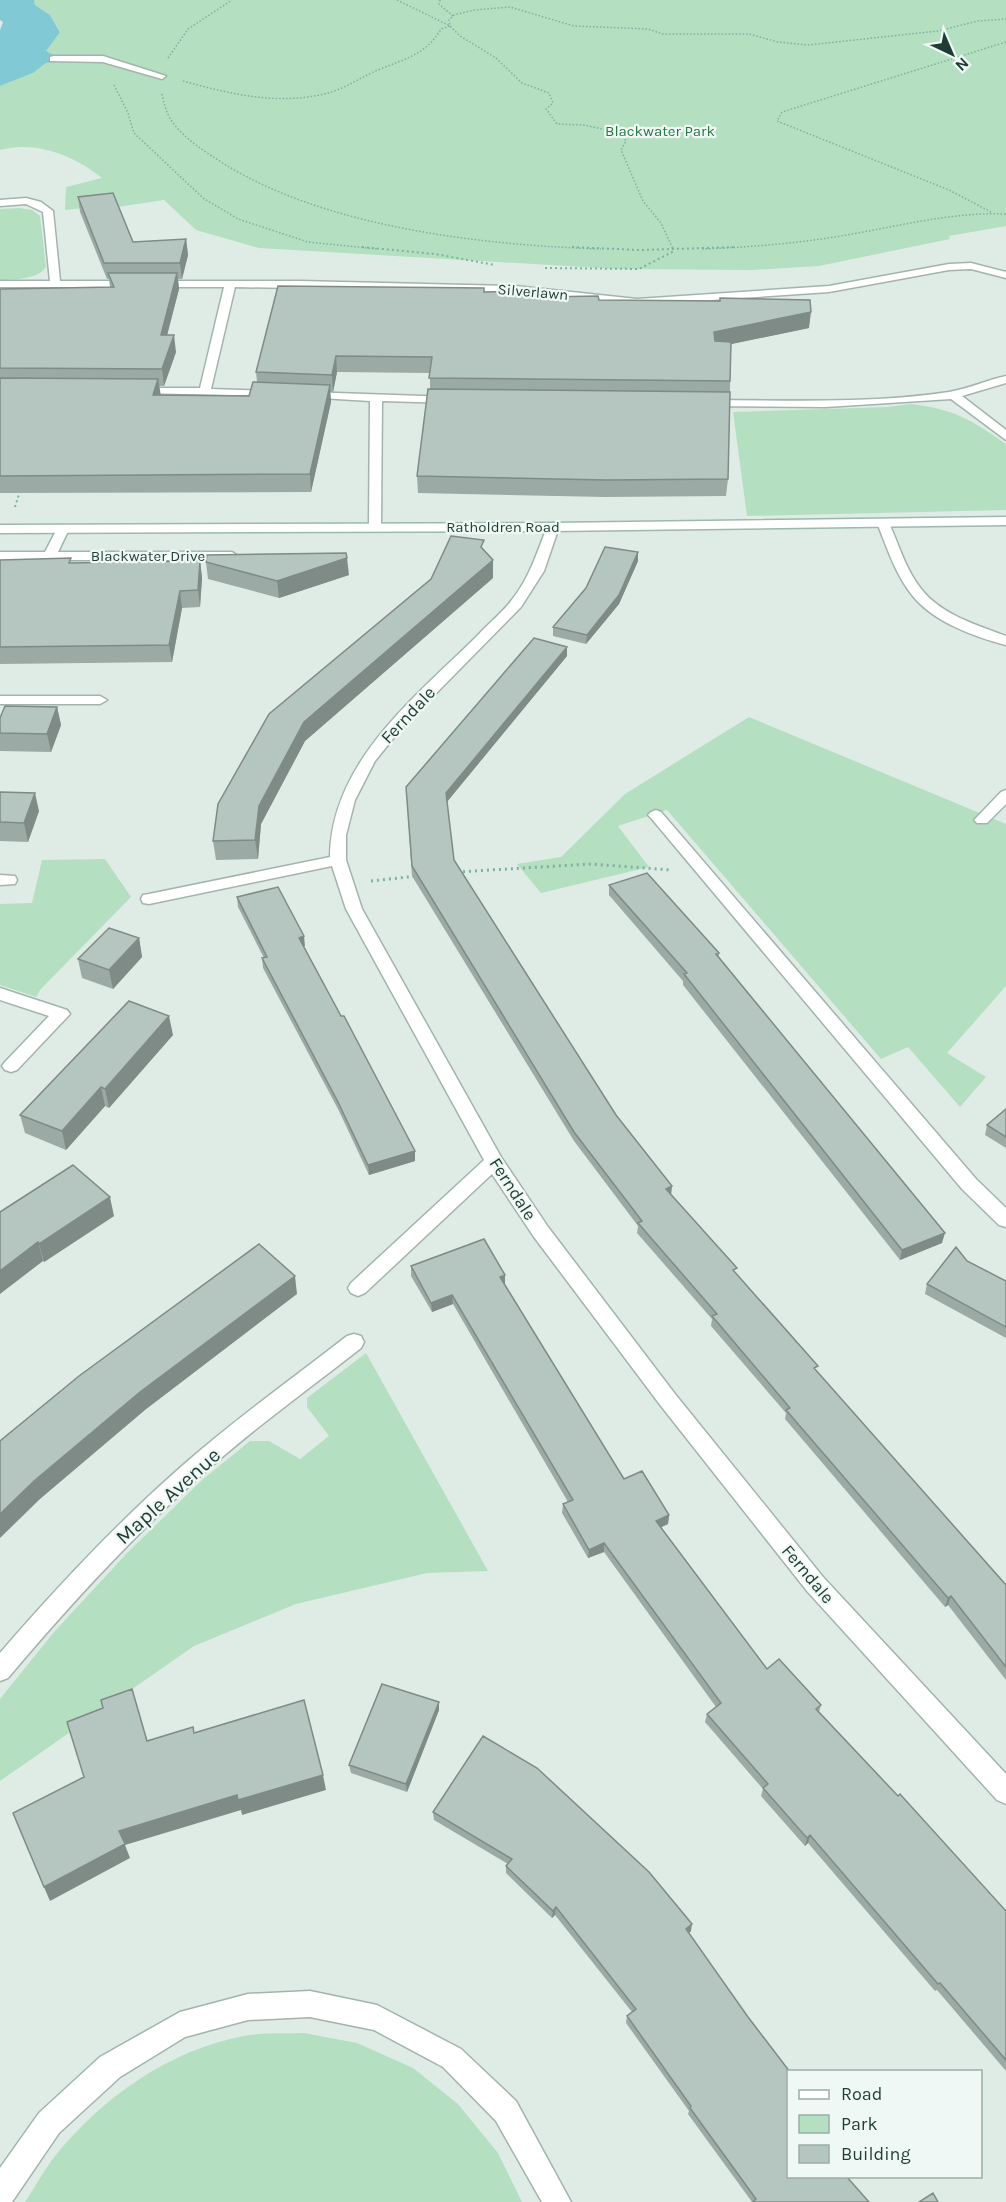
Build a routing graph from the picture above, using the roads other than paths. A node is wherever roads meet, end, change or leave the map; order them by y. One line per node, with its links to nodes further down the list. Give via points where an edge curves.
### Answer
1 (53, 59): 2 (street, via 103,59)
2 (162, 76)
3 (0, 203): 5 (street, via 32,202 48,211)
4 (1006, 275): 7 (street, Silverlawn, via 970,266 949,267 829,289 636,302 515,289)
5 (55, 283): 6 (street, Silverlawn); 7 (street, Silverlawn)
6 (0, 284)
7 (230, 284): 10 (street)
8 (1006, 379): 11 (street)
9 (124, 390): 10 (street)
10 (205, 391): 12 (street)
11 (953, 395): 14 (street, via 826,404); 15 (street)
12 (376, 399): 13 (street); 18 (street)
13 (459, 400)
14 (699, 403)
15 (1006, 436)
16 (1006, 521): 17 (street, Ratholdren Road)
17 (883, 523): 19 (street, Ratholdren Road); 25 (street, via 922,599 952,620)
18 (375, 527): 19 (street, Ratholdren Road); 21 (street, Ratholdren Road)
19 (553, 527): 31 (street, Ferndale, via 537,571 516,604 395,727 368,760 347,800 338,835)
20 (4, 529): 21 (street, Ratholdren Road)
21 (63, 529): 23 (street)
22 (0, 556): 23 (street, Blackwater Drive)
23 (50, 556): 24 (street, Blackwater Drive)
24 (246, 556)
25 (1006, 641)
26 (0, 700): 27 (street)
27 (100, 700)
28 (1006, 795): 30 (street)
29 (656, 815): 36 (street, via 969,1184)
30 (982, 820)
31 (338, 860): 32 (street); 35 (street, Ferndale, via 354,909)
32 (149, 899)
33 (0, 994): 34 (street, via 61,1014)
34 (11, 1066)
35 (494, 1162): 37 (street); 40 (street, Ferndale, via 541,1232 668,1400 815,1584)
36 (1006, 1220)
37 (358, 1288)
38 (354, 1342): 39 (street, Maple Avenue, via 191,1472 116,1542)
39 (0, 1670)
40 (1006, 1792)
41 (0, 2196): 42 (street, via 49,2123 110,2067 180,2025 248,2007 310,2004 377,2018 452,2058 506,2111)
42 (557, 2202)

